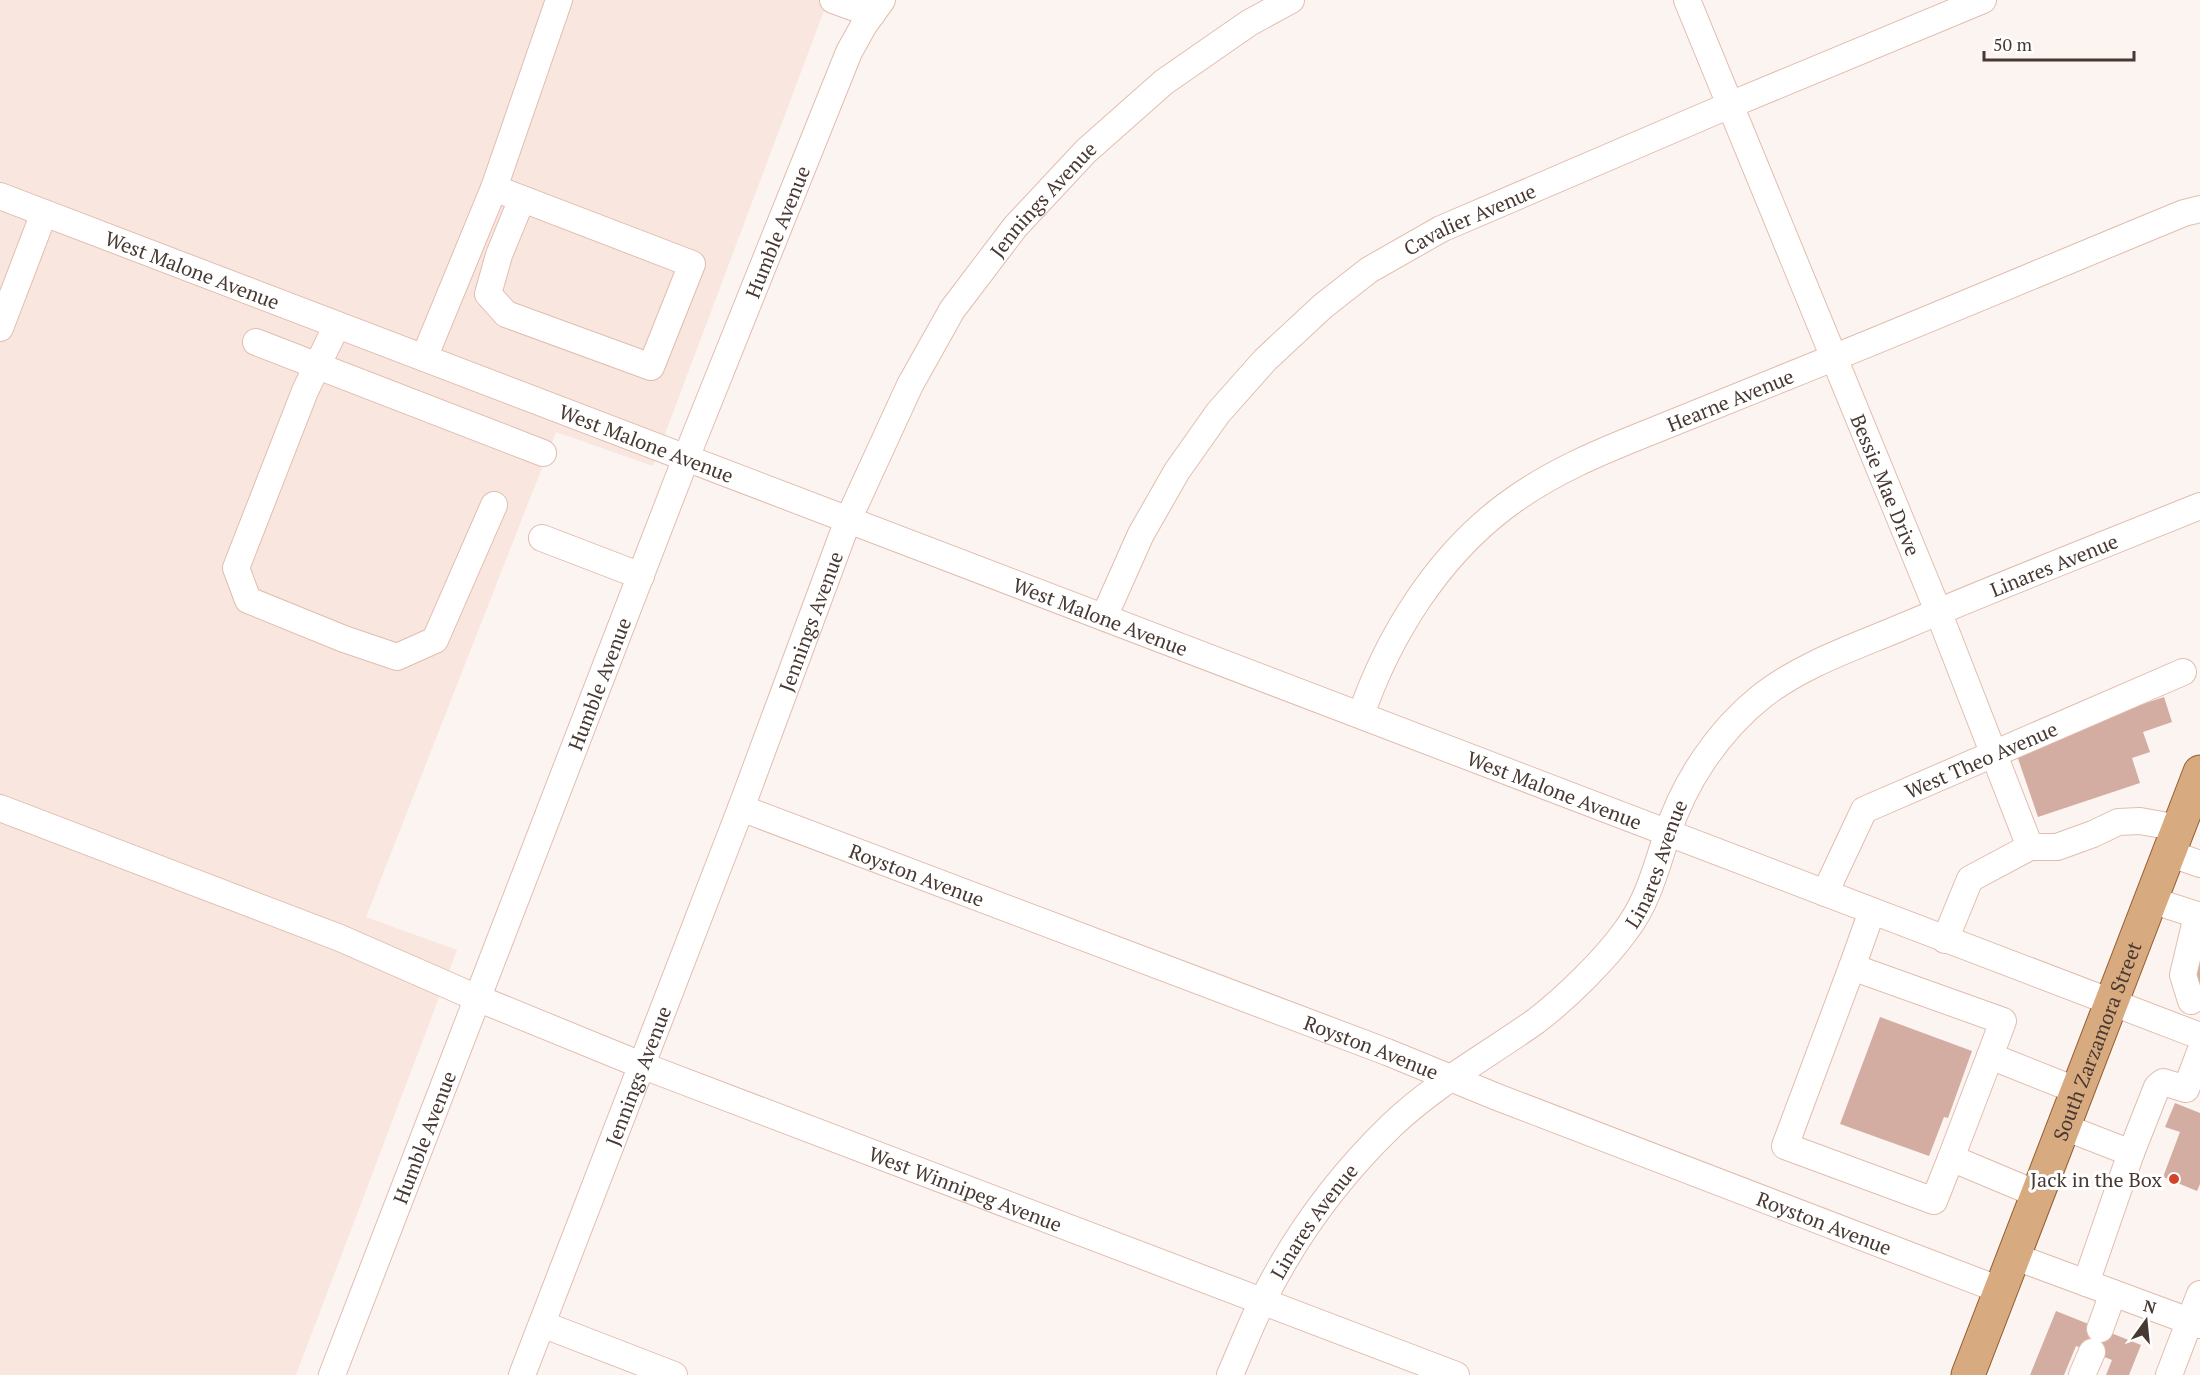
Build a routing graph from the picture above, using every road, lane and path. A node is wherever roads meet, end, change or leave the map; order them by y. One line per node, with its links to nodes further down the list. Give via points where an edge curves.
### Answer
1 (559, 0): 8 (street)
2 (833, 0): 6 (street)
3 (1291, 0): 23 (street, Jennings Avenue, via 1249,23 1164,82 1086,151 1015,227 952,310 915,375)
4 (1687, 0): 7 (street, Bessie Mae Drive)
5 (1983, 0): 7 (street, Cavalier Avenue)
6 (877, 7): 20 (street, Humble Avenue, via 849,52)
7 (1730, 105): 17 (street, Bessie Mae Drive); 27 (street, Cavalier Avenue, via 1441,229 1369,270 1323,306 1226,404 1177,471 1141,534)
8 (494, 188): 10 (street); 16 (street)
9 (0, 196): 12 (street, West Malone Avenue)
10 (522, 199): 10 (street, via 692,264 651,367 506,315 488,294)
11 (2200, 209): 17 (street, Hearne Avenue)
12 (44, 213): 13 (street, West Malone Avenue); 14 (street)
13 (337, 325): 16 (street, West Malone Avenue); 18 (street)
14 (0, 328)
15 (256, 342): 18 (street)
16 (424, 358): 20 (street, West Malone Avenue)
17 (1833, 359): 26 (street, Bessie Mae Drive); 29 (street, Hearne Avenue, via 1576,463 1503,507 1418,598 1394,637)
18 (317, 366): 19 (street); 21 (street, via 236,568 248,600 397,657 435,640)
19 (543, 453)
20 (686, 458): 23 (street, West Malone Avenue); 25 (street, Humble Avenue)
21 (494, 505)
22 (2199, 510): 26 (street, Linares Avenue)
23 (848, 520): 27 (street, West Malone Avenue); 33 (street, Jennings Avenue)
24 (542, 538): 25 (street)
25 (641, 576): 44 (street, Humble Avenue)
26 (1938, 612): 30 (street, Bessie Mae Drive); 34 (street, Linares Avenue, via 1811,666 1762,696 1721,736 1704,760)
27 (1104, 617): 29 (street, West Malone Avenue)
28 (2183, 672): 30 (street, West Theo Avenue)
29 (1361, 715): 34 (street, West Malone Avenue)
30 (1993, 754): 36 (street, Bessie Mae Drive); 38 (street, West Theo Avenue, via 1864,810)
31 (2200, 772): 35 (main road, South Zarzamora Street)
32 (0, 808): 44 (street, West Winnipeg Avenue, via 340,938)
33 (741, 808): 50 (street, Jennings Avenue); 51 (street, Royston Avenue)
34 (1668, 832): 38 (street, West Malone Avenue); 51 (street, Linares Avenue, via 1641,908 1626,931 1571,991 1539,1019)
35 (2174, 841): 36 (street, via 2140,821 2118,822 2057,847); 37 (street); 39 (main road, South Zarzamora Street)
36 (2030, 847): 42 (street, via 1970,879)
37 (2200, 864)
38 (1825, 892): 40 (street, West Malone Avenue)
39 (2151, 900): 41 (street); 46 (main road, South Zarzamora Street)
40 (1872, 911): 42 (street, West Malone Avenue); 43 (street)
41 (2199, 916): 45 (street, via 2183,975)
42 (1945, 940): 46 (street, West Malone Avenue)
43 (1852, 967): 49 (street, via 2003,1021); 55 (street, via 1785,1146 1935,1201)
44 (477, 998): 50 (street, West Winnipeg Avenue); 66 (street, Humble Avenue)
45 (2195, 999): 47 (street)
46 (2112, 1003): 47 (street, West Malone Avenue); 52 (main road, South Zarzamora Street)
47 (2192, 1033)
48 (2200, 1052): 54 (street, via 2186,1089 2163,1082 2157,1087)
49 (1990, 1056): 52 (street); 55 (street)
50 (641, 1065): 62 (street, West Winnipeg Avenue); 64 (street, Jennings Avenue)
51 (1453, 1078): 59 (street, Royston Avenue); 62 (street, Linares Avenue, via 1393,1124 1347,1173 1306,1226)
52 (2078, 1091): 53 (main road, South Zarzamora Street)
53 (2064, 1127): 54 (street); 56 (main road, South Zarzamora Street)
54 (2131, 1153): 58 (street)
55 (1951, 1158): 56 (street)
56 (2037, 1194): 57 (main road, South Zarzamora Street)
57 (2013, 1256): 58 (street); 59 (main road, South Zarzamora Street)
58 (2086, 1283): 60 (street)
59 (2000, 1290): 71 (main road, South Zarzamora Street)
60 (2113, 1293): 63 (street); 65 (street)
61 (2200, 1294): 63 (street)
62 (1262, 1301): 69 (street, Linares Avenue); 70 (street, West Winnipeg Avenue)
63 (2195, 1323): 72 (street)
64 (542, 1324): 67 (street, Jennings Avenue); 68 (street)
65 (2091, 1352)
66 (332, 1375)
67 (522, 1375)
68 (675, 1375)
69 (1230, 1375)
70 (1456, 1375)
71 (1968, 1375)
72 (2169, 1375)

